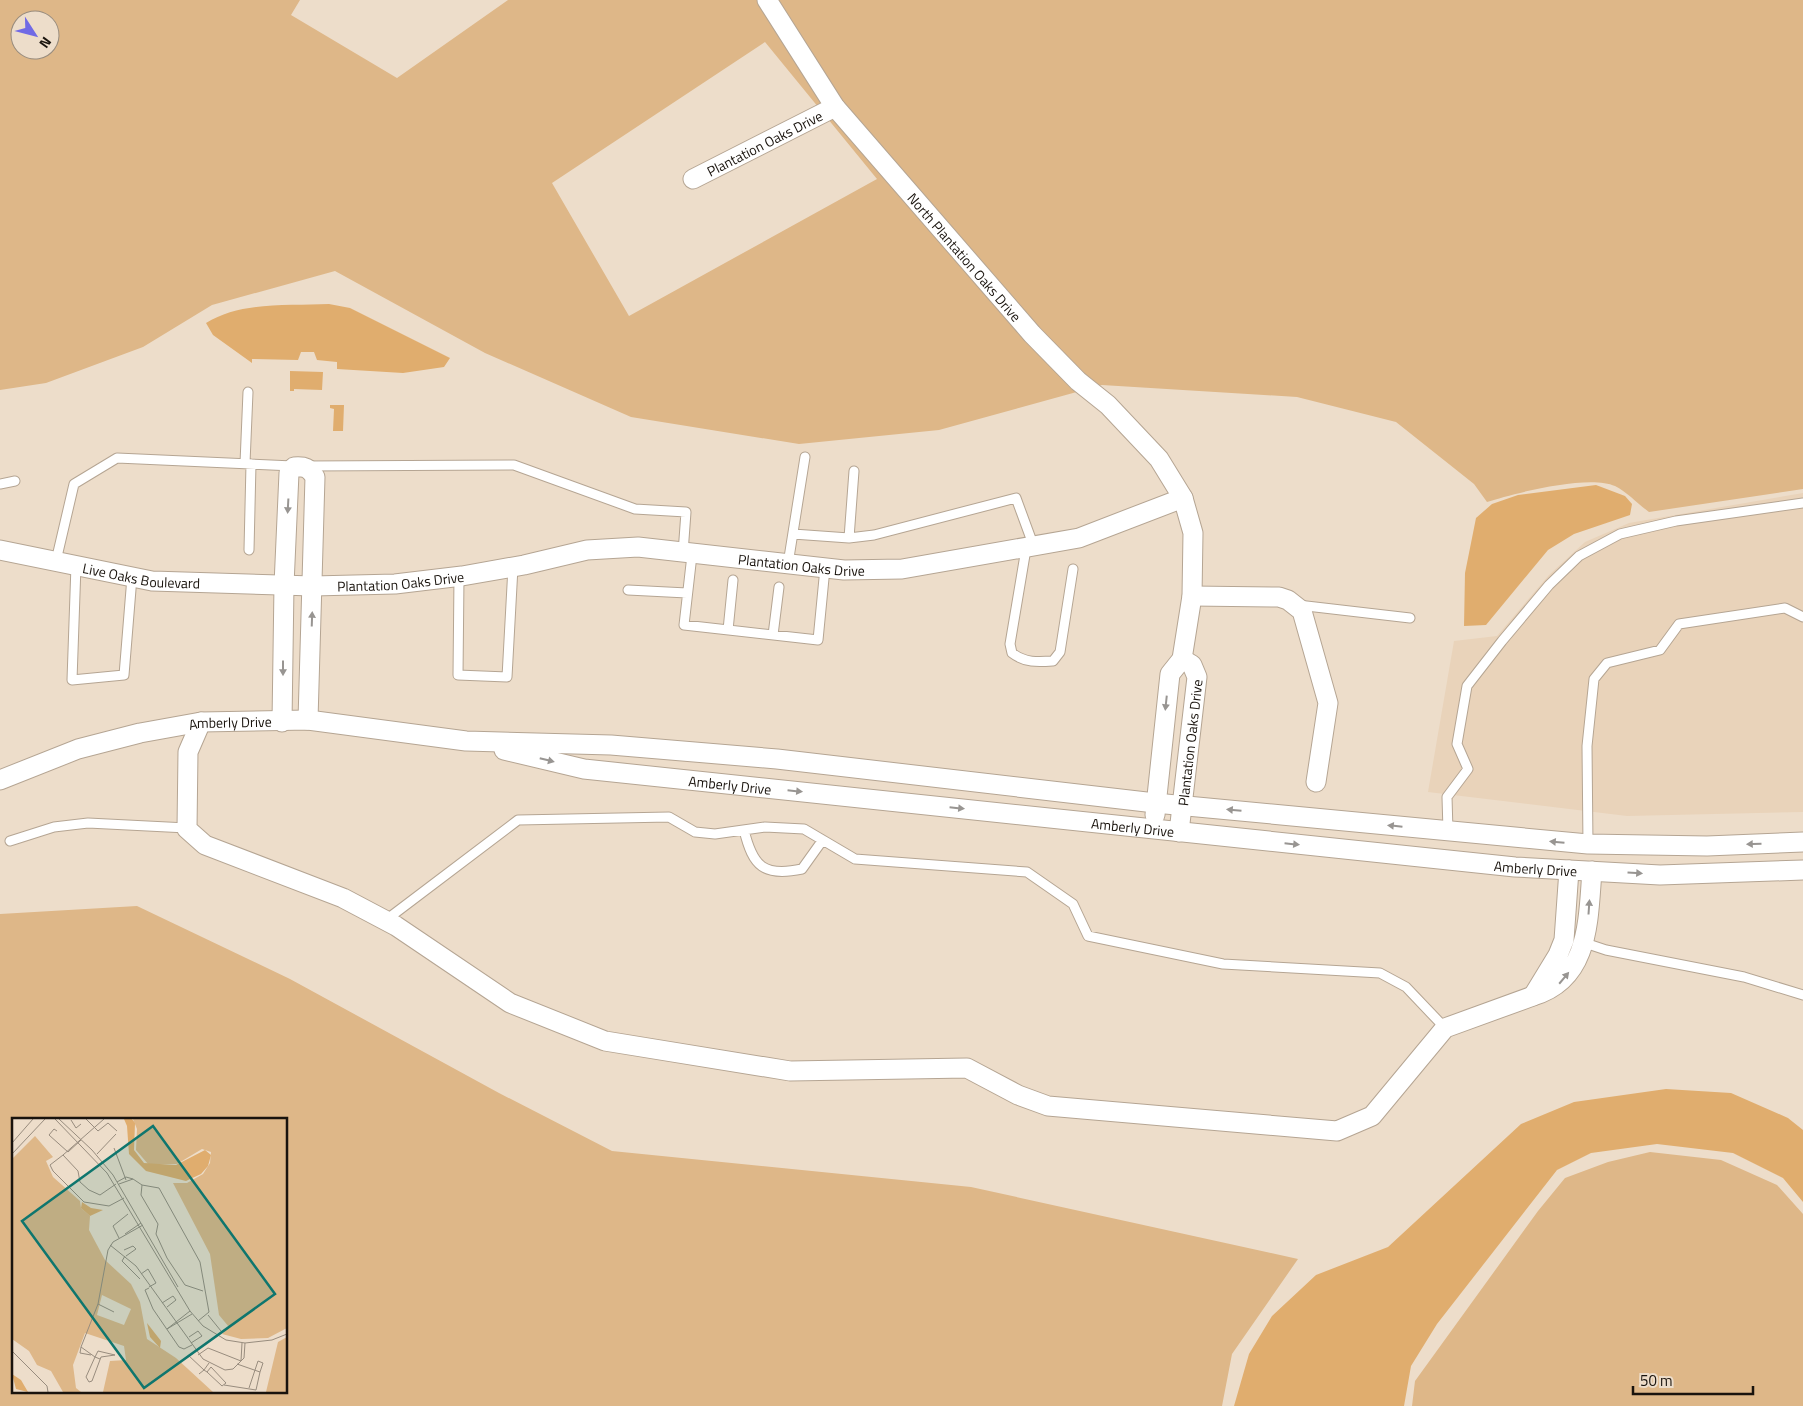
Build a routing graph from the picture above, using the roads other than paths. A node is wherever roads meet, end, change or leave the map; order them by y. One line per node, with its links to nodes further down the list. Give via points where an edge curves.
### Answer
1 (767, 0): 2 (street, North Plantation Oaks Drive)
2 (836, 107): 3 (street, Plantation Oaks Drive); 11 (street, North Plantation Oaks Drive, via 1032,334 1078,381 1108,405 1159,459)
3 (692, 179)
4 (248, 392): 6 (lane)
5 (805, 457): 13 (lane)
6 (248, 464): 7 (lane); 17 (lane); 19 (lane, via 117,458 74,484)
7 (302, 466): 18 (lane, via 514,465 635,509 686,512); 28 (street, one-way to 28, via 294,467 290,473); 29 (street, via 310,468 315,477)
8 (854, 471): 14 (lane)
9 (15, 481): 10 (lane)
10 (0, 484)
11 (1183, 498): 15 (street, Plantation Oaks Drive, via 1079,538); 33 (street, Plantation Oaks Drive, via 1193,532)
12 (1803, 503): 51 (lane, via 1676,521 1620,534 1579,556 1543,592 1467,686 1457,744 1468,769 1447,797)
13 (793, 534): 14 (lane); 21 (lane)
14 (849, 538): 15 (lane, via 874,536 1016,498)
15 (1030, 548): 23 (street, Plantation Oaks Drive, via 902,569); 24 (lane, via 1010,644 1012,653 1020,659 1053,661 1060,652)
16 (0, 550): 19 (street, Live Oaks Boulevard)
17 (249, 550)
18 (687, 554): 21 (street, Plantation Oaks Drive); 22 (street, Plantation Oaks Drive, via 638,547 588,550); 32 (lane)
19 (56, 562): 20 (street, Live Oaks Boulevard)
20 (76, 565): 26 (street, Live Oaks Boulevard); 26 (lane, via 72,680 124,674)
21 (788, 565): 23 (street, Plantation Oaks Drive)
22 (513, 567): 25 (street, Plantation Oaks Drive); 25 (lane, via 507,678 458,675)
23 (824, 568): 38 (lane, via 818,640)
24 (1073, 569)
25 (459, 576): 29 (street, Plantation Oaks Drive, via 395,584)
26 (132, 577): 28 (street, Live Oaks Boulevard, via 152,581)
27 (733, 580): 37 (lane)
28 (284, 585): 29 (street, Live Oaks Boulevard); 42 (street, one-way to 42)
29 (313, 586): 40 (street, one-way to 29)
30 (779, 587): 38 (lane)
31 (628, 590): 32 (lane)
32 (687, 593): 37 (lane, via 684,625)
33 (1192, 596): 34 (street, via 1279,597); 39 (street, Plantation Oaks Drive)
34 (1295, 604): 36 (lane); 45 (street, via 1306,621 1309,642 1328,703)
35 (1803, 617): 56 (lane, via 1785,608 1679,624 1660,650 1607,663 1594,679 1587,746)
36 (1410, 618)
37 (728, 630): 38 (lane)
38 (773, 635)
39 (1182, 659): 46 (street, Plantation Oaks Drive, one-way to 46, via 1170,674); 47 (street, Plantation Oaks Drive, via 1192,665 1198,677)
40 (308, 720): 42 (street, Amberly Drive); 43 (street, Amberly Drive)
41 (201, 722): 42 (street, Amberly Drive); 44 (street, Amberly Drive, via 78,748); 48 (street, via 188,752)
42 (282, 722)
43 (466, 741): 46 (street, Amberly Drive, via 611,745 777,759); 49 (street, Amberly Drive, one-way to 49, via 584,769)
44 (0, 780)
45 (1316, 782)
46 (1155, 802): 47 (street, Amberly Drive); 49 (street, Plantation Oaks Drive)
47 (1182, 805): 51 (street, Amberly Drive, one-way to 47); 52 (street, Plantation Oaks Drive)
48 (187, 828): 54 (lane, via 88,823 54,827); 59 (street, via 205,845 343,898)
49 (1154, 829): 52 (street, Amberly Drive)
50 (744, 830): 53 (lane, via 765,827 804,829); 53 (lane, via 757,864 765,870 782,873 802,869); 59 (lane, via 715,834 695,832 669,817 518,820)
51 (1448, 831): 56 (street, Amberly Drive, one-way to 51)
52 (1179, 832): 57 (street, Amberly Drive, one-way to 57, via 1515,867)
53 (822, 840): 64 (lane, via 854,859 1026,872 1073,904 1088,936 1223,964 1380,973 1406,987)
54 (10, 841)
55 (1803, 842): 56 (street, Amberly Drive, one-way to 56, via 1707,846)
56 (1588, 844): 57 (street)
57 (1582, 870): 58 (street, Amberly Drive, one-way to 58, via 1660,875); 60 (street); 61 (street, one-way to 57, via 1588,927)
58 (1803, 870)
59 (385, 920): 64 (street, via 510,1003 605,1041 790,1071 967,1068 1018,1095 1048,1106 1337,1131 1372,1116)
60 (1564, 940): 61 (street); 63 (street)
61 (1584, 943): 62 (lane, via 1744,977); 63 (street, one-way to 61, via 1558,985 1574,965)
62 (1803, 995)
63 (1533, 996): 64 (street)
64 (1445, 1028)

